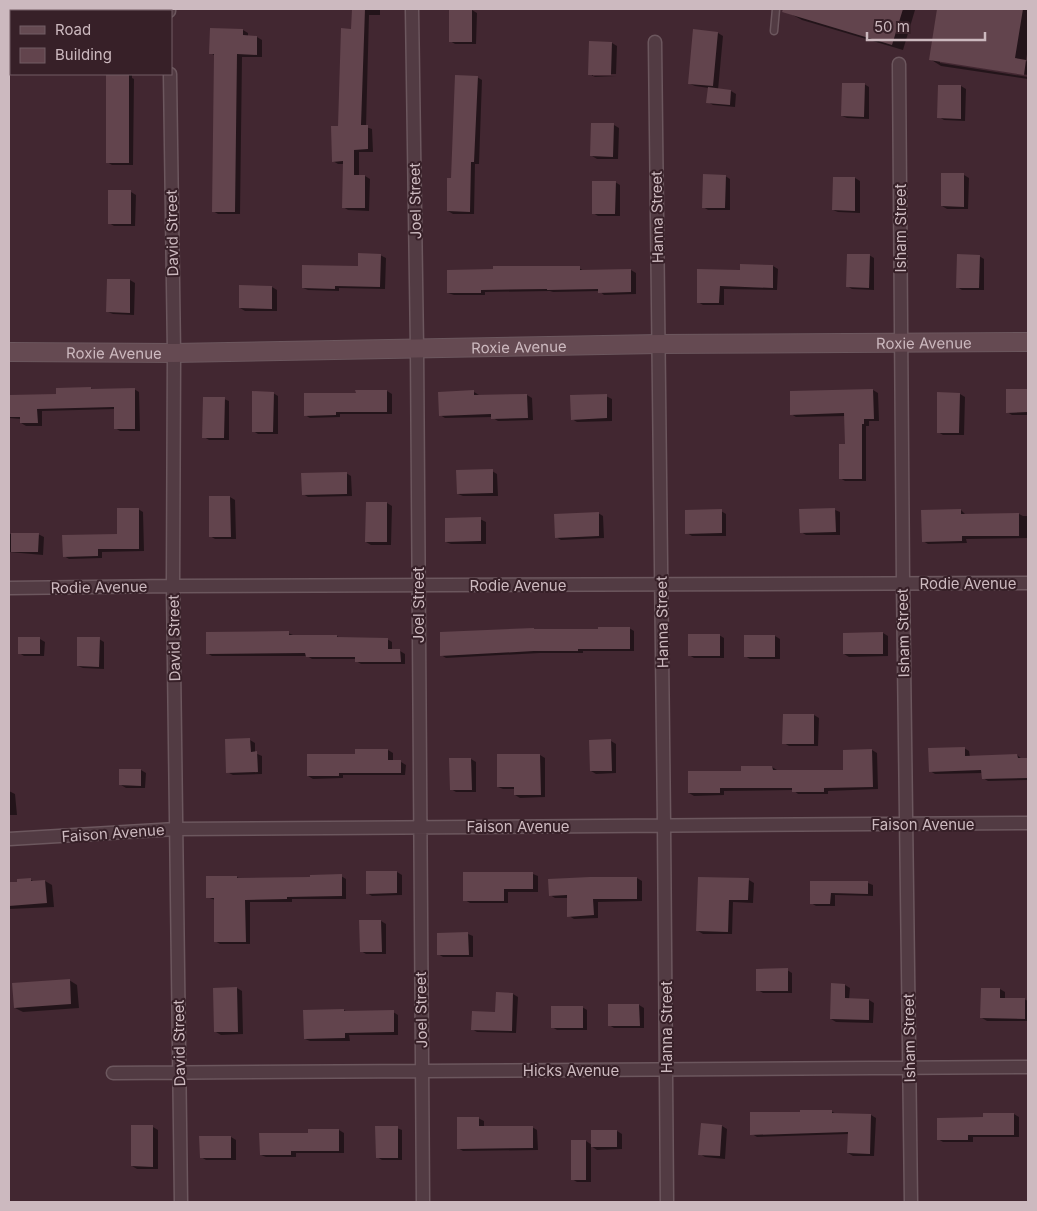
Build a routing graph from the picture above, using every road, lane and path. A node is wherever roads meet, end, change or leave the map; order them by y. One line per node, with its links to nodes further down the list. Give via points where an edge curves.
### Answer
1 (412, 9): 10 (street, Joel Street)
2 (776, 9): 3 (lane)
3 (774, 31)
4 (655, 42): 9 (street, Hanna Street)
5 (899, 64): 8 (street, Isham Street)
6 (170, 75): 12 (street, David Street)
7 (1028, 342): 8 (street, Roxie Avenue)
8 (901, 343): 9 (street, Roxie Avenue); 13 (street, Isham Street)
9 (658, 344): 10 (street, Roxie Avenue); 15 (street, Hanna Street)
10 (417, 348): 12 (street, Roxie Avenue); 16 (street, Joel Street)
11 (9, 352): 12 (street, Roxie Avenue)
12 (174, 353): 17 (street, David Street)
13 (903, 583): 14 (street, Rodie Avenue); 15 (street, Rodie Avenue); 20 (street, Isham Street)
14 (1028, 583)
15 (662, 584): 16 (street, Rodie Avenue); 21 (street, Hanna Street)
16 (418, 585): 17 (street, Rodie Avenue); 22 (street, Joel Street)
17 (173, 586): 18 (street, Rodie Avenue); 23 (street, David Street)
18 (9, 588)
19 (1028, 823): 20 (street, Faison Avenue)
20 (906, 824): 21 (street, Faison Avenue); 26 (street, Isham Street)
21 (664, 825): 22 (street, Faison Avenue); 27 (street, Hanna Street)
22 (419, 827): 23 (street, Faison Avenue); 28 (street, Joel Street)
23 (176, 829): 24 (street, Faison Avenue); 29 (street, David Street)
24 (9, 839)
25 (1028, 1067): 26 (street, Hicks Avenue)
26 (910, 1068): 27 (street, Hicks Avenue); 34 (street, Isham Street)
27 (666, 1070): 28 (street, Hicks Avenue); 33 (street, Hanna Street)
28 (422, 1071): 29 (street, Hicks Avenue); 32 (street, Joel Street)
29 (179, 1072): 30 (street, Hicks Avenue); 31 (street, David Street)
30 (113, 1074)
31 (181, 1202)
32 (423, 1202)
33 (667, 1202)
34 (911, 1202)

